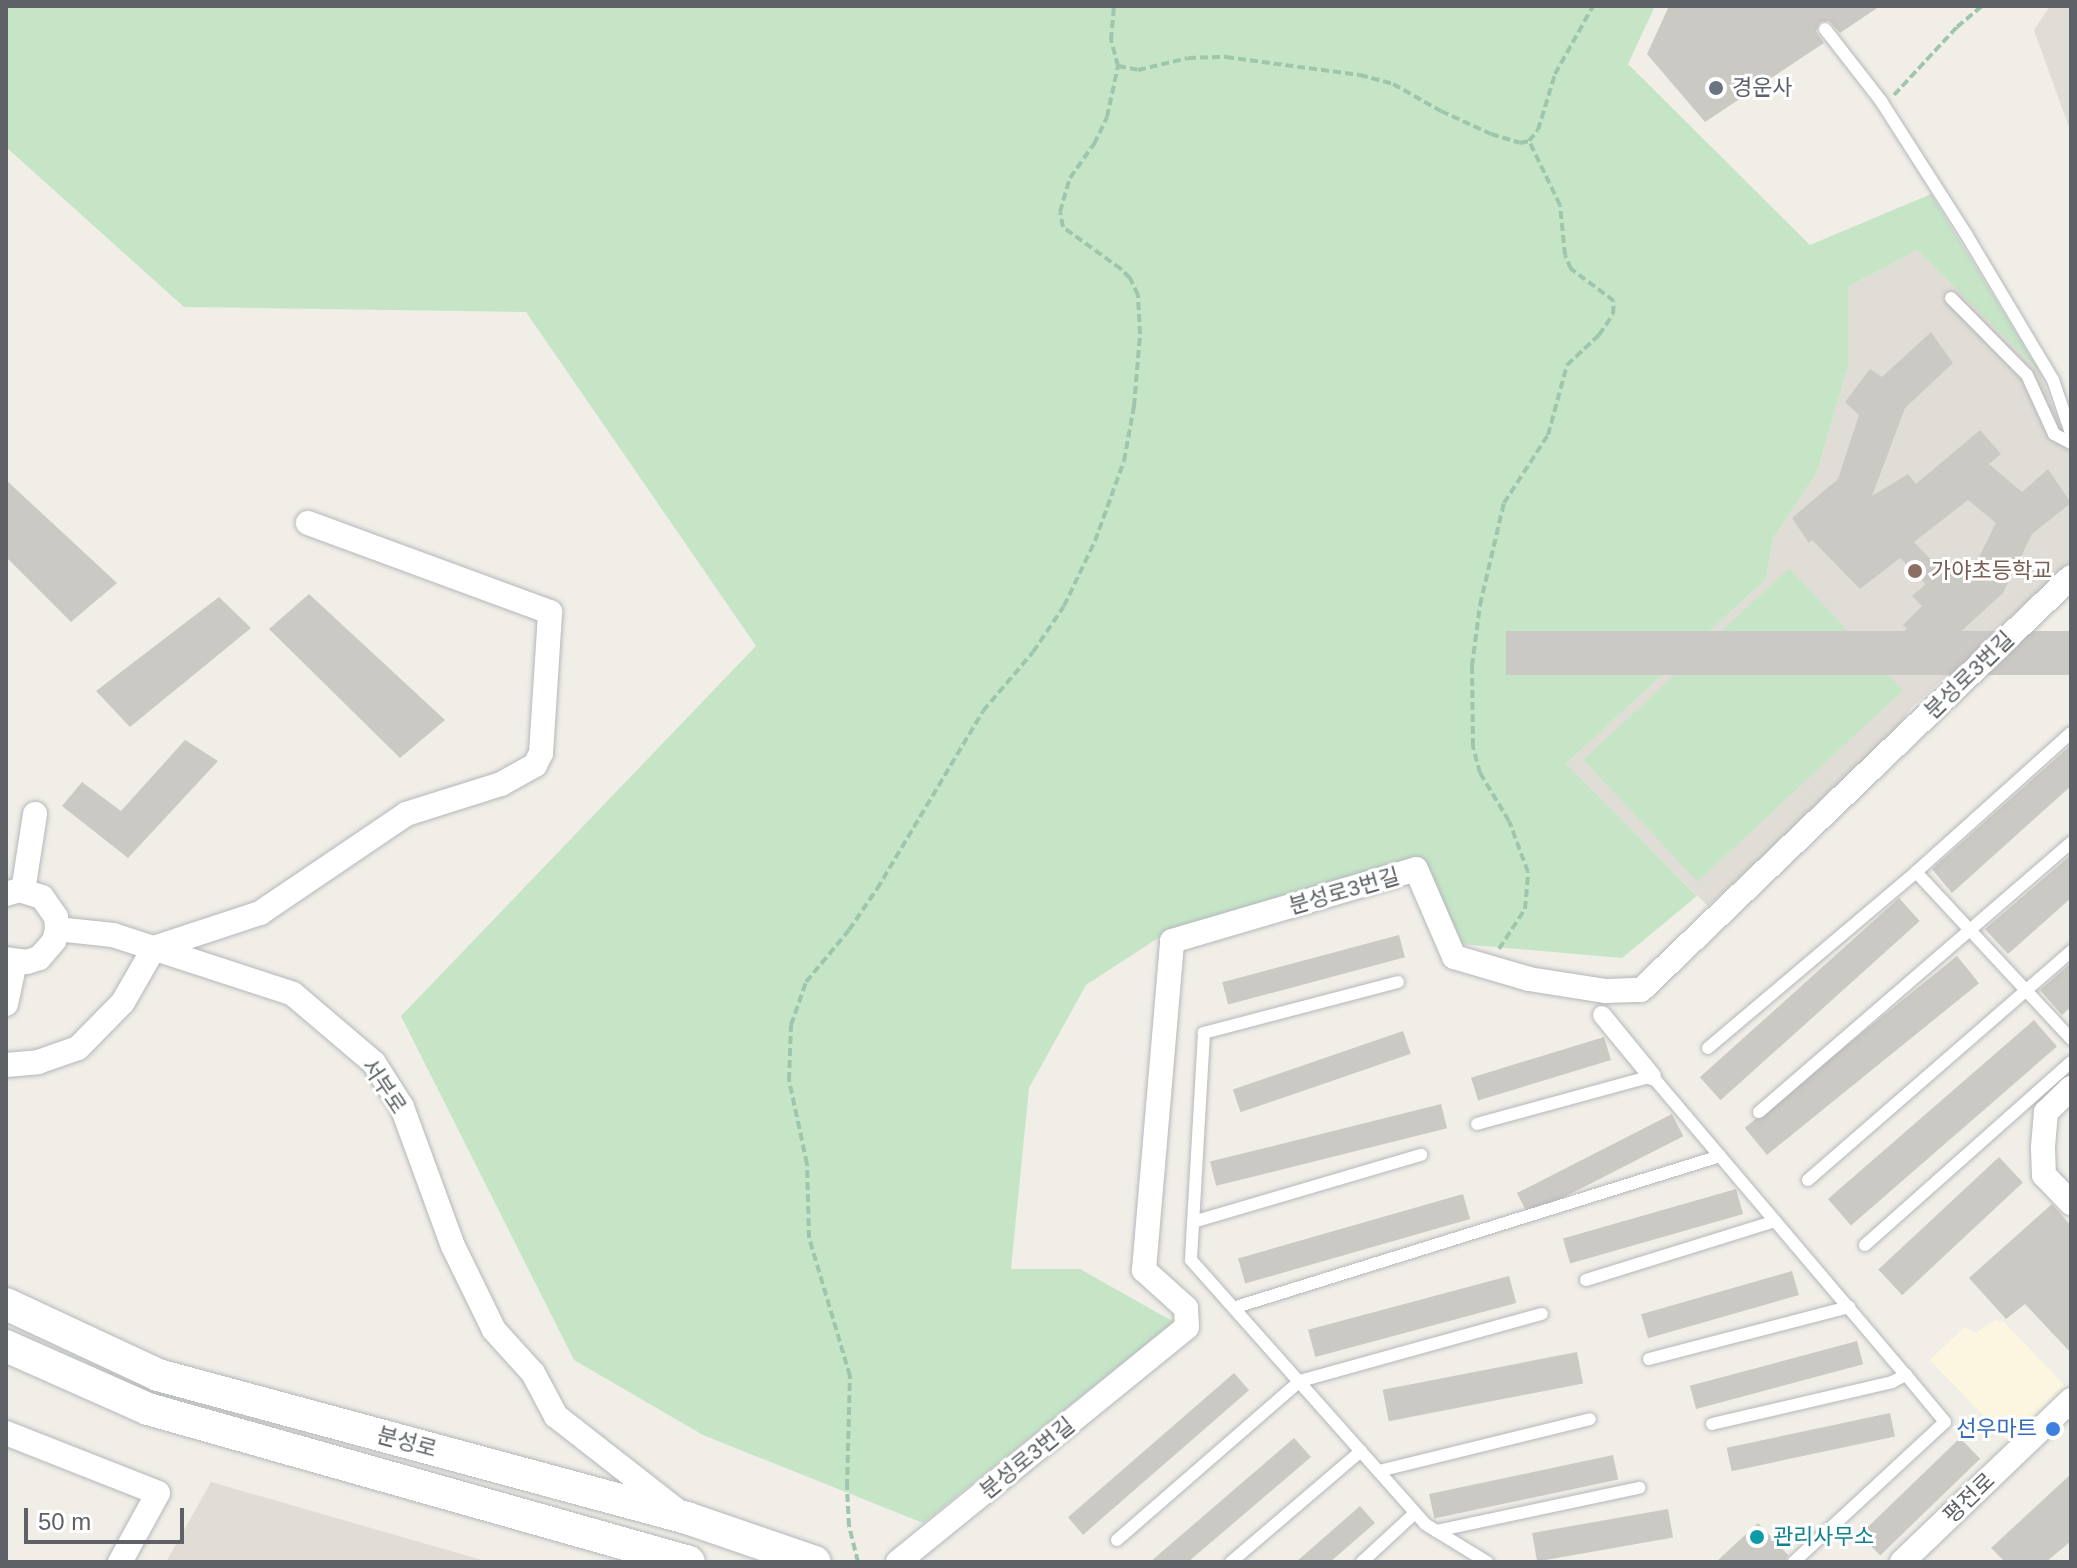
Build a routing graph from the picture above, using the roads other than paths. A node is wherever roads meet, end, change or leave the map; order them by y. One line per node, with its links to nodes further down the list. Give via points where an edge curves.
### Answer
1 (1825, 29): 3 (lane, via 1883,105 2034,346 2053,380)
2 (1951, 298): 4 (lane, via 2027,375 2054,434)
3 (2071, 433)
4 (2071, 443)
5 (308, 523): 14 (street, via 550,612 541,753 535,765 501,784 406,814 260,913)
6 (2071, 577): 59 (street, 분성로3번길, via 1641,990 1606,991 1529,979 1454,957 1416,869 1172,941 1144,1270 1186,1308 1187,1327)
7 (2071, 733): 10 (lane)
8 (35, 814): 11 (street)
9 (2071, 843): 13 (lane)
10 (1916, 872): 13 (lane); 22 (lane)
11 (14, 892): 12 (street, via 42,897 51,906)
12 (57, 929): 14 (street, 서부로, via 113,935); 16 (street, via 39,958)
13 (1972, 931): 18 (lane); 27 (lane)
14 (154, 948): 24 (street, via 123,1002 78,1048 38,1062); 53 (street, 서부로, via 293,994 374,1063 402,1107 453,1246 494,1330 533,1373 556,1416)
15 (2071, 951): 18 (lane)
16 (10, 961): 19 (street)
17 (1398, 982): 34 (lane, via 1204,1033)
18 (2027, 991): 21 (lane); 31 (lane)
19 (6, 1004)
20 (1602, 1015): 25 (street)
21 (2071, 1039)
22 (1708, 1048)
23 (2071, 1062): 35 (lane)
24 (6, 1065)
25 (1652, 1076): 28 (lane); 30 (lane)
26 (2071, 1088): 32 (street, via 2046,1112 2043,1148 2044,1175)
27 (1759, 1112)
28 (1477, 1124)
29 (1421, 1155): 34 (lane)
30 (1720, 1156): 33 (lane); 38 (lane)
31 (1808, 1180)
32 (2071, 1203)
33 (1775, 1221): 36 (lane); 39 (lane)
34 (1193, 1222): 38 (lane, via 1191,1260)
35 (1865, 1245)
36 (1586, 1280)
37 (6, 1304): 53 (main road, 분성로, via 158,1375)
38 (1236, 1307): 44 (lane)
39 (1849, 1307): 42 (lane); 43 (lane)
40 (1542, 1314): 44 (lane)
41 (6, 1346): 57 (main road, 분성로, via 148,1409)
42 (1649, 1359)
43 (1906, 1375): 47 (lane); 63 (lane, via 1945,1422)
44 (1300, 1381): 49 (lane); 55 (lane)
45 (2070, 1402): 64 (street, 평전로)
46 (1590, 1419): 50 (lane)
47 (1712, 1424)
48 (6, 1433): 56 (street, via 158,1493)
49 (1361, 1451): 50 (lane); 60 (lane)
50 (1379, 1471): 52 (lane)
51 (1639, 1488): 54 (lane)
52 (1415, 1513): 54 (lane); 61 (lane)
53 (687, 1518): 58 (main road, 분성로)
54 (1436, 1531): 62 (lane)
55 (1117, 1540)
56 (120, 1562)
57 (689, 1562)
58 (815, 1562)
59 (898, 1562)
60 (1231, 1562)
61 (1362, 1562)
62 (1487, 1562)
63 (1794, 1562)
64 (1902, 1562)

